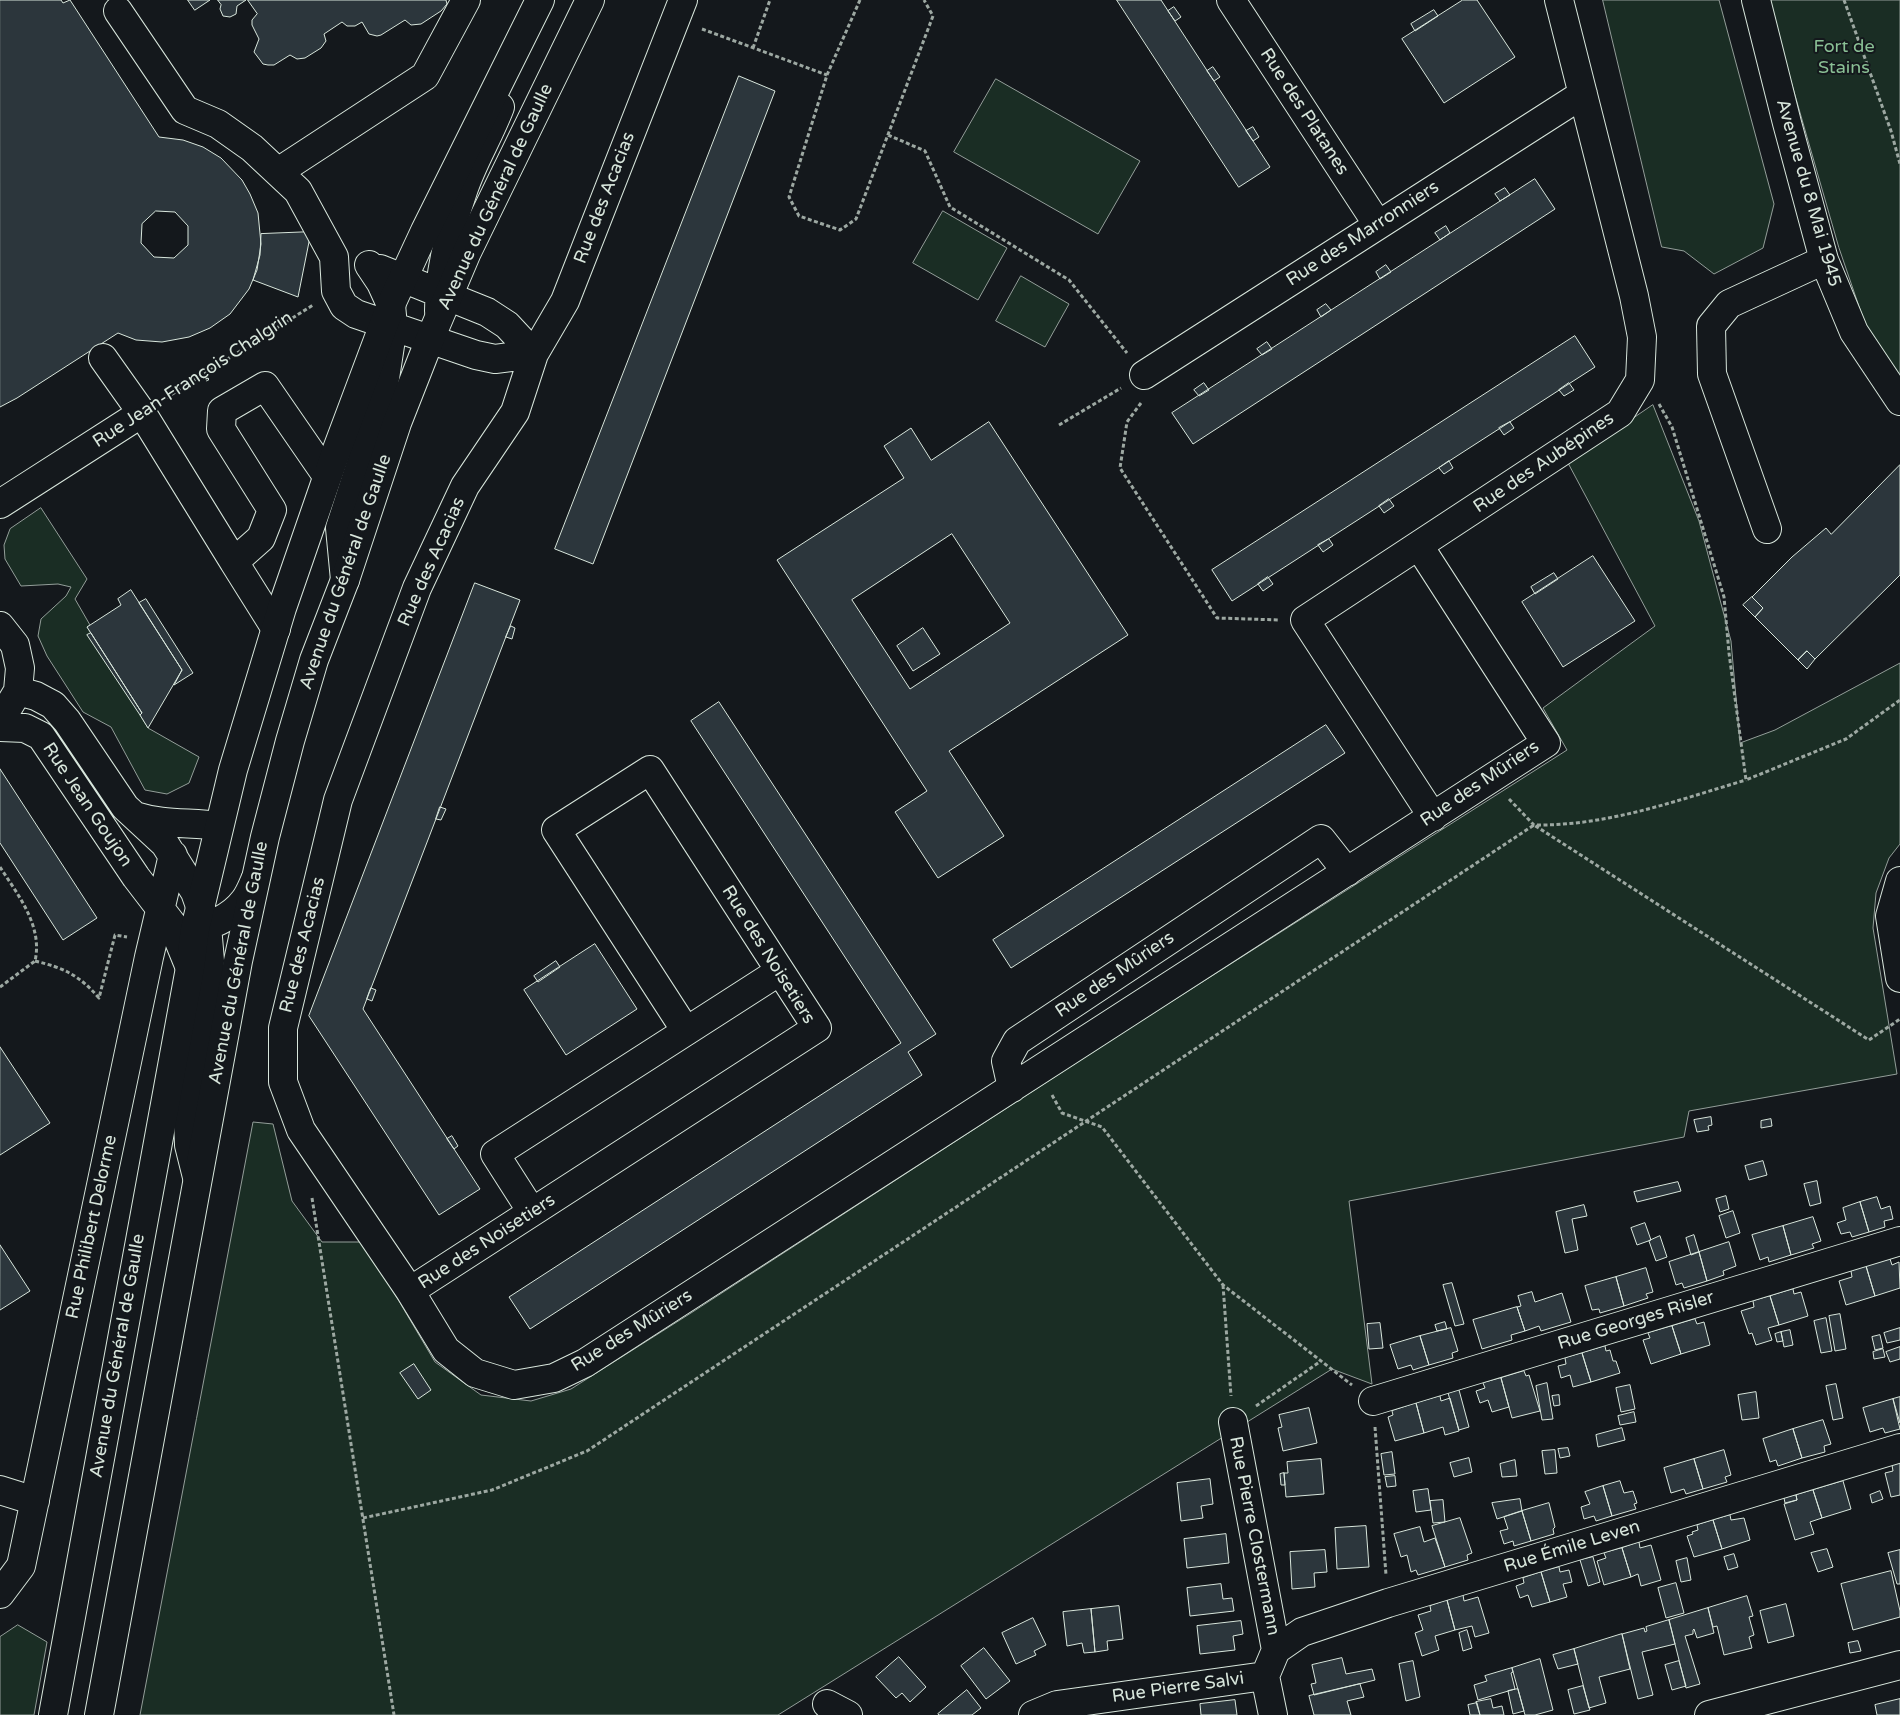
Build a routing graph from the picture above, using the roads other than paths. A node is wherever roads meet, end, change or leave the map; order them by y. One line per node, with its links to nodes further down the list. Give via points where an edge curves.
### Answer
1 (466, 0): 11 (street, via 425,76)
2 (540, 0): 9 (street, Avenue du Général de Gaulle)
3 (590, 0): 17 (street, Avenue du Général de Gaulle)
4 (1231, 0): 12 (street, Rue des Platanes)
5 (1559, 0): 10 (street, Rue des Aubépines)
6 (1756, 0): 14 (street, Avenue du 8 Mai 1945)
7 (679, 10): 19 (street, Rue des Acacias, via 565,301)
8 (118, 11): 11 (street, via 185,110 218,124)
9 (513, 55): 16 (street, Avenue du Général de Gaulle); 17 (street, via 500,108 463,190 449,241)
10 (1583, 94): 12 (street, Rue des Marronniers); 27 (street, Rue des Aubépines, via 1634,296 1642,337 1640,380 1620,414)
11 (278, 172): 13 (street, via 298,191)
12 (1378, 225): 21 (street, Rue des Marronniers)
13 (334, 256): 15 (street); 18 (street, via 336,291 344,306 356,314)
14 (1824, 260): 22 (street, Avenue du 8 Mai 1945, via 1854,332); 26 (street, via 1729,304 1711,326 1712,374)
15 (369, 265): 16 (street); 18 (street, via 381,283)
16 (404, 277): 17 (street); 18 (street, Avenue du Général de Gaulle)
17 (439, 311): 18 (street); 19 (street, via 488,312); 19 (street, via 468,352 495,359); 29 (street, Avenue du Général de Gaulle)
18 (389, 318): 24 (street, Avenue du Général de Gaulle); 29 (street, via 382,398 340,528)
19 (534, 354): 47 (street, Rue des Acacias, via 514,412 465,486 417,588 338,800 283,1028 283,1082 300,1130)
20 (104, 358): 23 (street)
21 (1144, 375)
22 (1900, 401)
23 (142, 413): 25 (street, Rue Jean-François Chalgrin); 28 (street)
24 (327, 476): 28 (street, via 265,386 222,411 221,430 272,510 261,538); 31 (street, Avenue du Général de Gaulle)
25 (0, 504)
26 (1767, 529)
27 (1419, 546): 36 (street, Rue des Mûriers, via 1546,743); 36 (street, Rue des Aubépines, via 1305,620)
28 (234, 562): 31 (street)
29 (345, 580): 40 (street, Avenue du Général de Gaulle, via 314,660)
30 (0, 626): 32 (street, via 15,645 20,668)
31 (276, 629): 37 (street, Avenue du Général de Gaulle)
32 (18, 691): 33 (street, via 6,712); 35 (street, Rue Jean Goujon, via 53,705)
33 (0, 716)
34 (0, 727): 42 (street, Rue Jean Goujon, via 25,728 41,736 136,877)
35 (133, 816): 37 (street, via 153,822); 38 (street, Rue Jean Goujon)
36 (1433, 817): 39 (street, Rue des Mûriers)
37 (219, 826): 42 (street, Avenue du Général de Gaulle)
38 (174, 855): 42 (street, Rue Philibert Delorme); 42 (street, Avenue du Général de Gaulle, via 195,892)
39 (1347, 872): 46 (street, Rue des Mûriers); 46 (street, Rue des Mûriers, via 1321,839 1017,1041 1006,1061)
40 (256, 877): 42 (street, via 246,900 236,910); 48 (street, Avenue du Général de Gaulle)
41 (1900, 881): 44 (street, via 1890,916)
42 (187, 919): 48 (street, Avenue du Général de Gaulle, via 210,961 207,1018 188,1120 189,1145); 56 (street, Rue Philibert Delorme, via 149,957); 61 (street, Avenue du Général de Gaulle, via 190,968)
43 (780, 971): 45 (street); 45 (street, Rue des Noisetiers, via 650,770 556,830); 49 (street, Rue des Noisetiers, via 817,1028)
44 (1900, 978)
45 (686, 1031): 49 (street, via 495,1154)
46 (1012, 1088): 51 (street, Rue des Mûriers, via 585,1363 554,1378 514,1385 475,1373 446,1350)
47 (313, 1148): 51 (street, Rue des Mûriers)
48 (197, 1177): 62 (street, Avenue du Général de Gaulle)
49 (532, 1212): 51 (street, Rue des Noisetiers)
50 (1900, 1241): 52 (street, Rue Georges Risler)
51 (410, 1291)
52 (1373, 1401)
53 (1233, 1422): 58 (street, Rue Pierre Clostermann)
54 (1900, 1448): 58 (street, Rue Émile Leven, via 1388,1603 1302,1632)
55 (0, 1490): 56 (street)
56 (35, 1501): 57 (street, Rue Philibert Delorme, via 21,1566)
57 (0, 1594)
58 (1276, 1650): 60 (street)
59 (1900, 1665): 65 (street)
60 (1265, 1676): 63 (street, Rue Pierre Salvi, via 1057,1705); 64 (street)
61 (53, 1715)
62 (99, 1715)
63 (1033, 1715)
64 (1273, 1715)
65 (1709, 1715)

